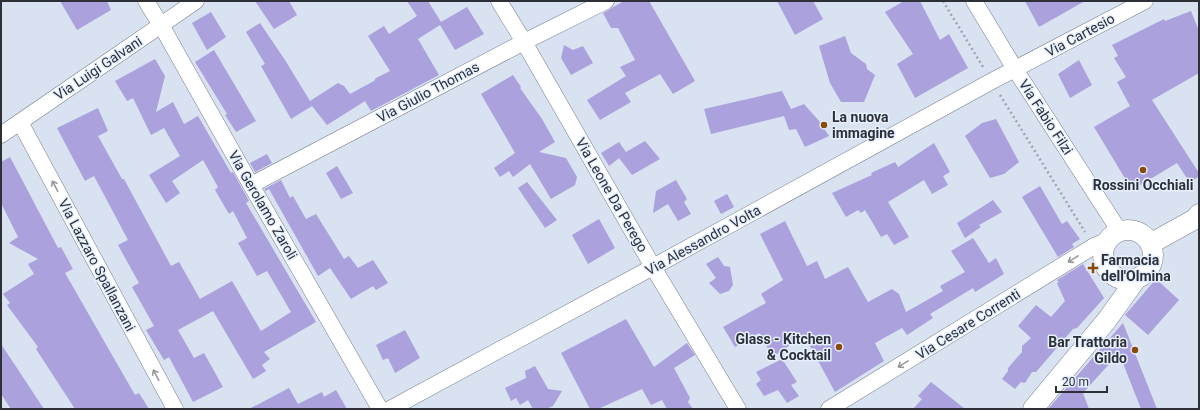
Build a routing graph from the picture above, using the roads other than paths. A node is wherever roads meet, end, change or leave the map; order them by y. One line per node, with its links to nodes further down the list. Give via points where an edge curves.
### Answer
1 (146, 1): 7 (street, Via Gerolamo Zaroli)
2 (196, 1): 7 (street, Via Luigi Galvani)
3 (499, 1): 8 (street, Via Leone Da Perego)
4 (606, 1): 8 (street, Via Giulio Thomas)
5 (974, 1): 9 (street, Via Fabio Filzi)
6 (1145, 1): 9 (street, Via Cartesio)
7 (161, 25): 10 (street, Via Luigi Galvani); 12 (street, Via Gerolamo Zaroli)
8 (524, 42): 12 (street, Via Giulio Thomas); 16 (street, Via Leone Da Perego)
9 (1015, 69): 14 (street, Via Fabio Filzi); 16 (street, Via Alessandro Volta)
10 (20, 122): 11 (street, Via Luigi Galvani); 20 (street, Via Lazzaro Spallanzani, one-way to 10)
11 (1, 135)
12 (251, 185): 21 (street, Via Gerolamo Zaroli)
13 (1199, 214): 15 (street, via 1195,219)
14 (1107, 239): 15 (street, via 1127,230 1141,234); 17 (street, via 1103,256); 24 (street, Via Cesare Correnti, one-way to 24)
15 (1150, 244): 18 (street, via 1153,258 1151,265)
16 (653, 267): 22 (street, Via Alessandro Volta); 23 (street, Via Leone Da Perego)
17 (1108, 269): 18 (street, via 1121,279); 19 (street, via 1113,291)
18 (1137, 278): 19 (street)
19 (1107, 320): 25 (street)
20 (175, 409)
21 (380, 409)
22 (390, 409)
23 (738, 409)
24 (829, 409)
25 (1033, 409)

